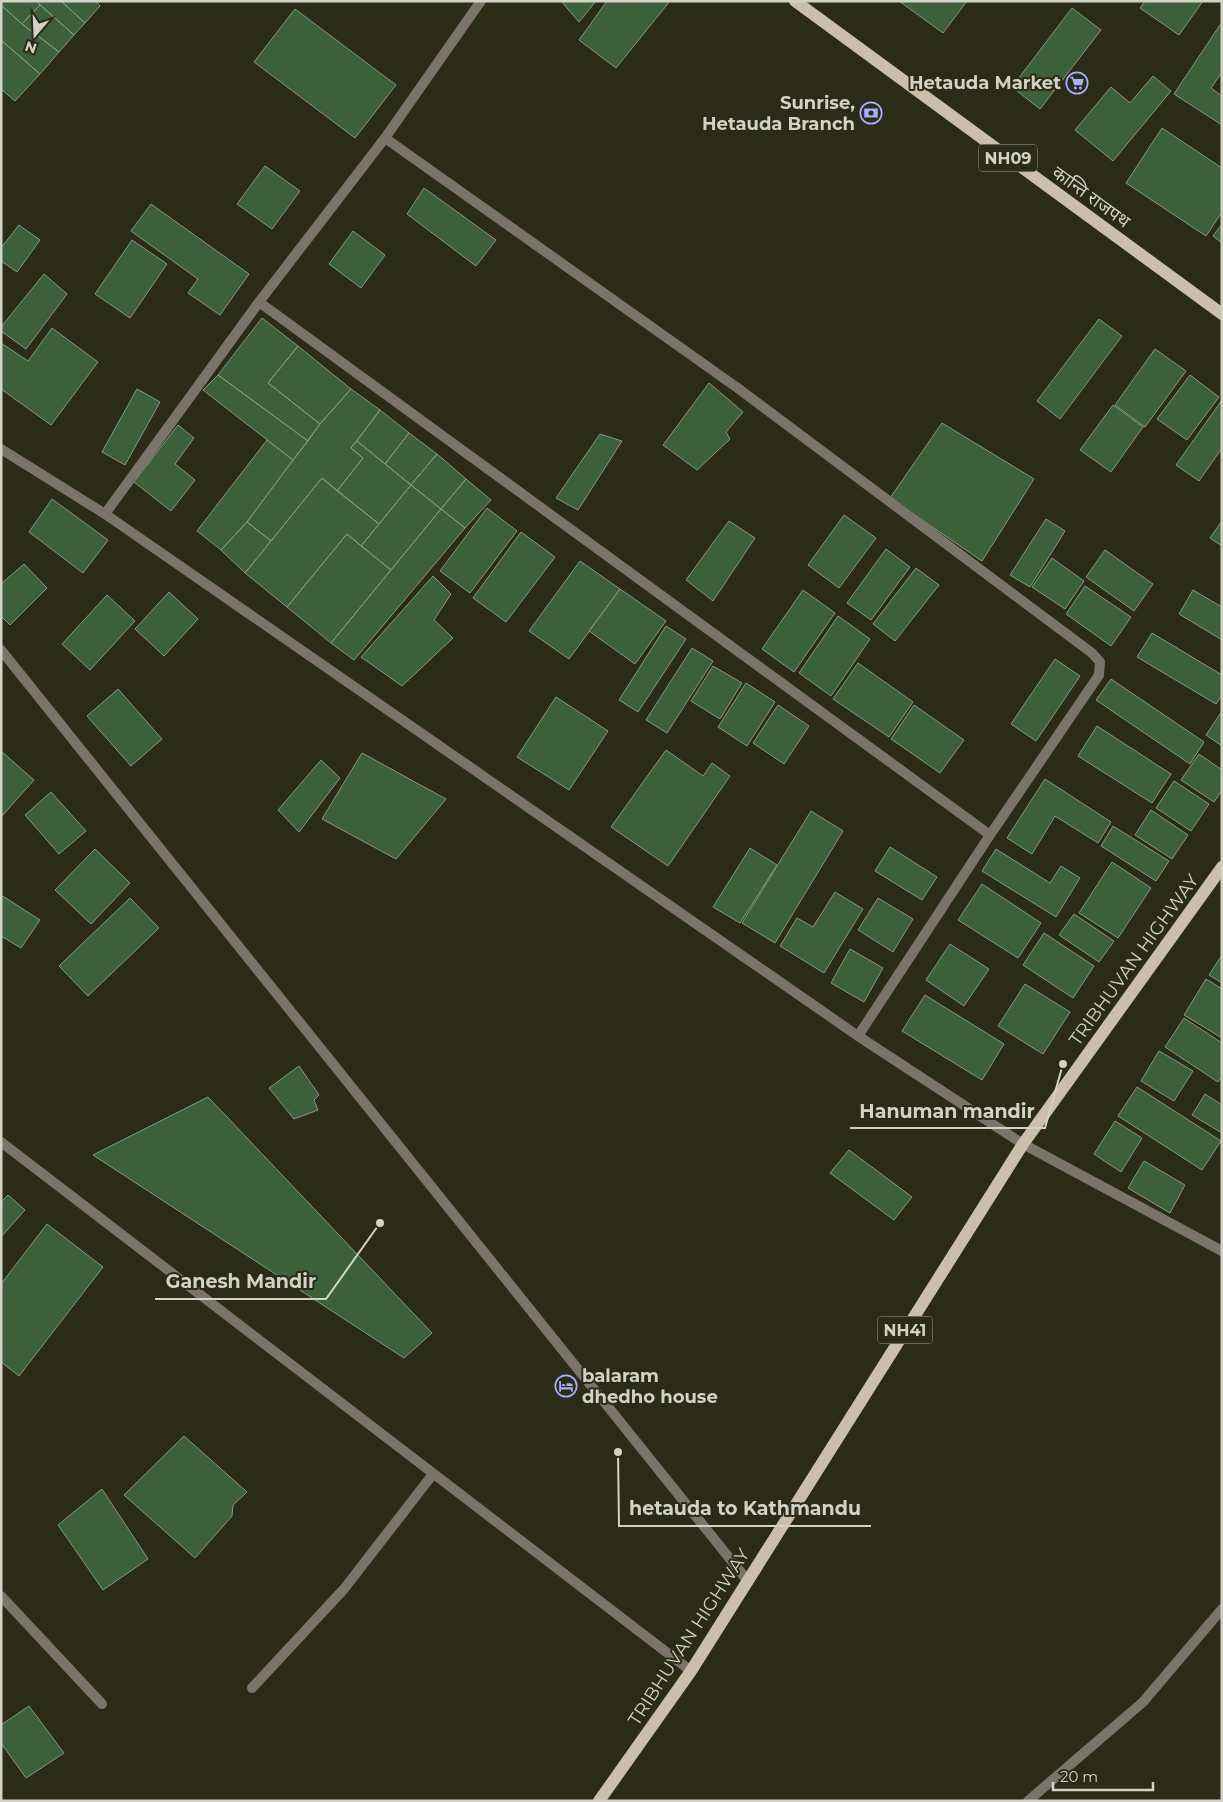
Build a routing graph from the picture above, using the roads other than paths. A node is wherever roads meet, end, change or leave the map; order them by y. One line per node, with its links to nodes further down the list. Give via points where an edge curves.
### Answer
1 (481, 1): 3 (street)
2 (795, 1): 5 (main road, कान्ति राजपथ / NH09)
3 (385, 138): 4 (street); 9 (street, via 739,389 1100,662 1099,675)
4 (259, 302): 7 (street); 9 (street)
5 (1222, 314)
6 (1, 449): 7 (street)
7 (104, 514): 11 (street)
8 (1, 650): 16 (street)
9 (990, 835): 11 (street)
10 (1222, 867): 13 (main road, TRIBHUVAN HIGHWAY / NH41)
11 (858, 1036): 13 (street)
12 (1, 1142): 15 (street)
13 (1023, 1144): 14 (street); 16 (main road, TRIBHUVAN HIGHWAY / NH41)
14 (1222, 1251)
15 (433, 1474): 19 (street); 20 (street, via 344,1589)
16 (747, 1580): 19 (main road, TRIBHUVAN HIGHWAY / NH41)
17 (1, 1596): 21 (street)
18 (1222, 1609): 23 (street, via 1143,1702)
19 (690, 1671): 22 (main road, TRIBHUVAN HIGHWAY / NH41)
20 (252, 1688)
21 (102, 1704)
22 (599, 1801)
23 (1028, 1801)

